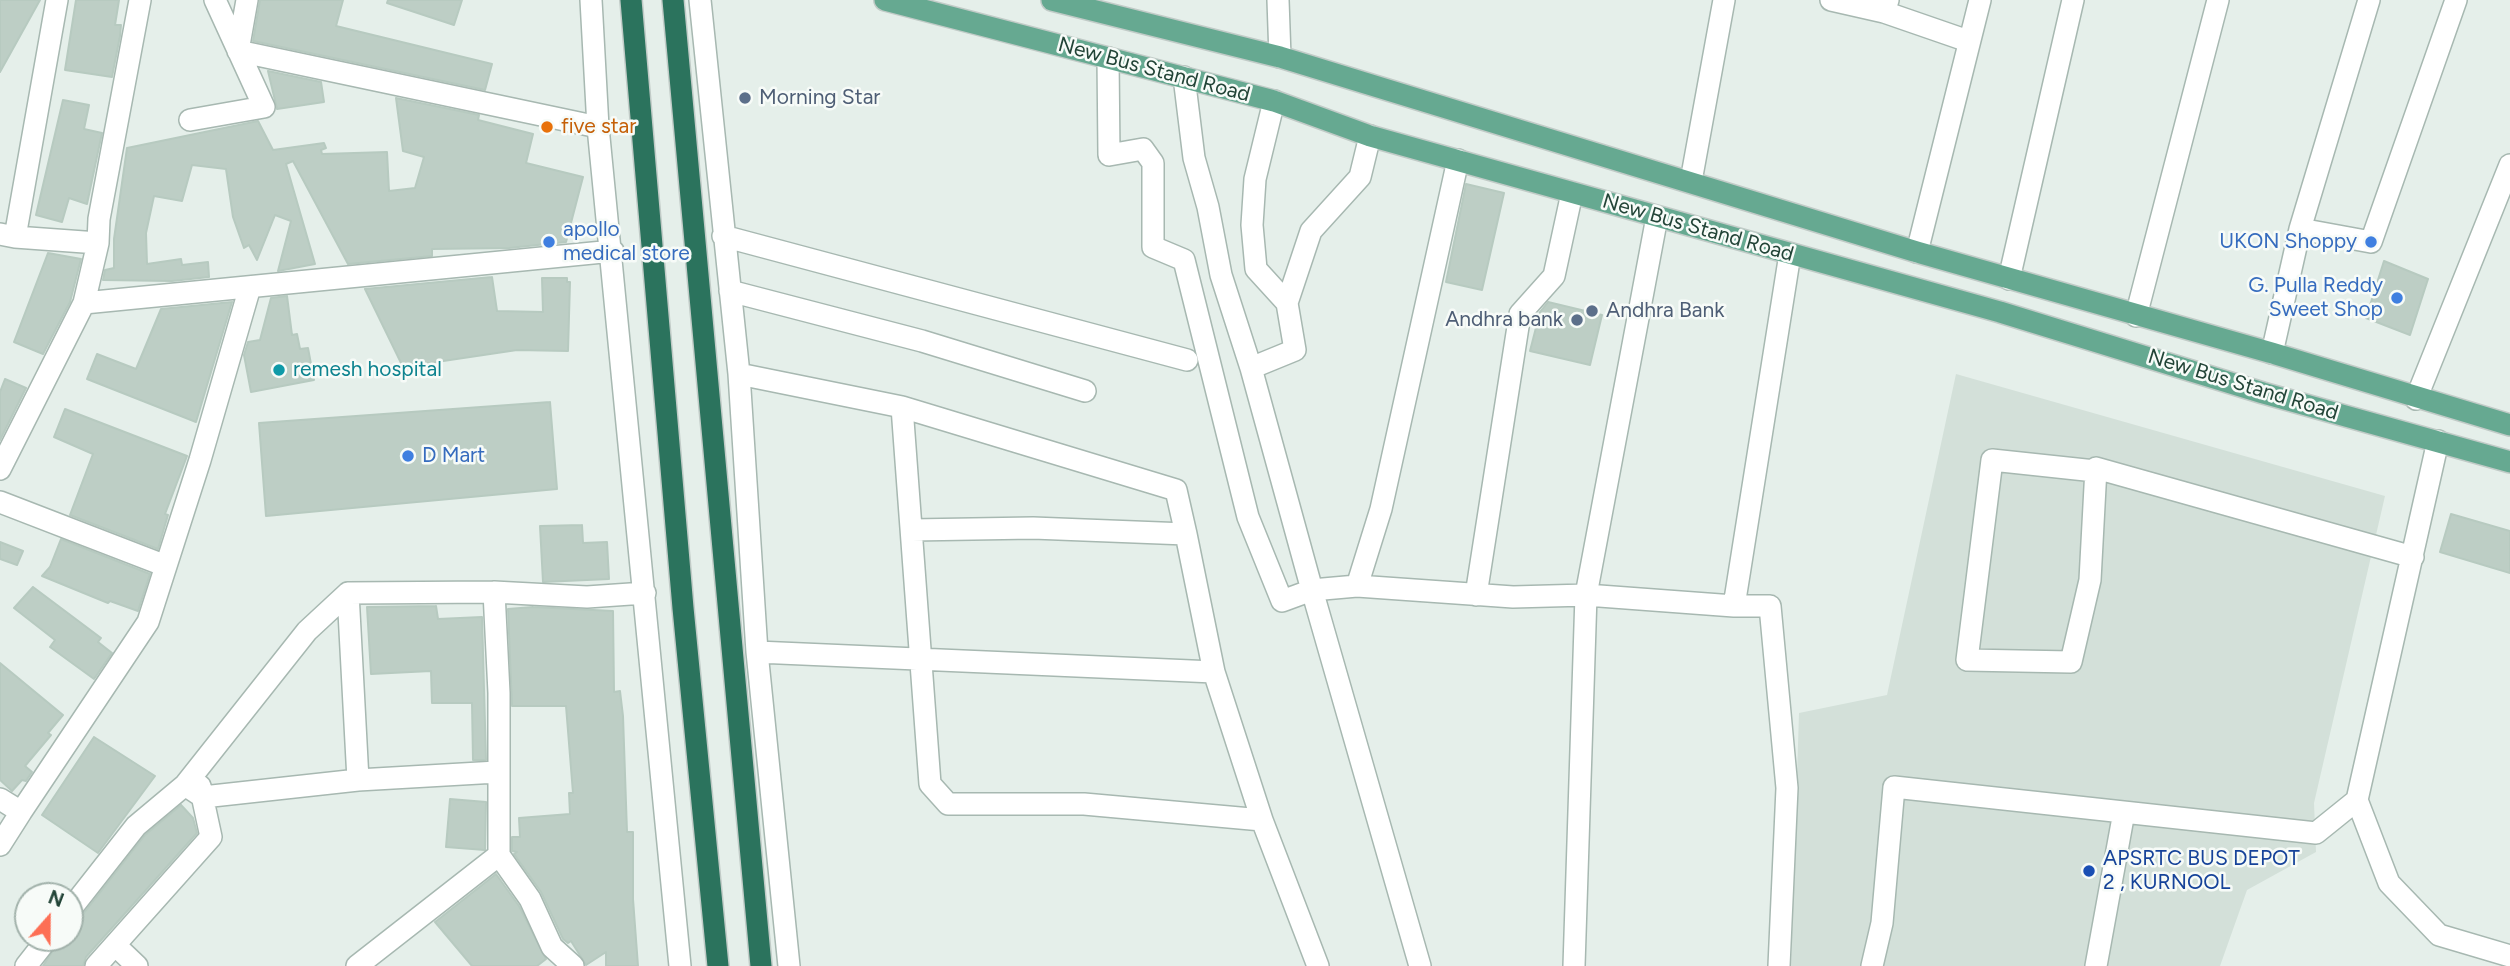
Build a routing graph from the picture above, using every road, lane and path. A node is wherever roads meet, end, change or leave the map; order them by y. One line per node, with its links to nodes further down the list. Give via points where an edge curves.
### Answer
1 (57, 0): 35 (street)
2 (140, 0): 37 (street)
3 (215, 0): 21 (street)
4 (247, 0): 21 (street)
5 (591, 0): 27 (street)
6 (631, 0): 97 (highway)
7 (673, 0): 98 (highway)
8 (700, 0): 36 (street)
9 (885, 0): 23 (main road, New Bus Stand Road)
10 (1052, 0): 22 (main road, New Bus Stand Road)
11 (1278, 0): 22 (street)
12 (1724, 0): 31 (street)
13 (1831, 0): 19 (street)
14 (1980, 0): 20 (street)
15 (2073, 0): 41 (street)
16 (2218, 0): 46 (street)
17 (2369, 0): 34 (street)
18 (2456, 0): 34 (street, via 2371,242)
19 (1886, 6): 20 (street)
20 (1968, 41): 39 (street)
21 (238, 51): 26 (street, via 264,107); 27 (street)
22 (1280, 57): 31 (main road, New Bus Stand Road)
23 (1108, 58): 24 (main road, New Bus Stand Road); 66 (street, via 1109,155 1143,149 1153,163 1153,247 1184,260 1248,517 1282,601)
24 (1184, 77): 25 (main road, New Bus Stand Road); 50 (street, via 1194,159 1222,275)
25 (1275, 102): 28 (main road, New Bus Stand Road); 45 (street, via 1255,179 1252,225 1256,269)
26 (190, 120)
27 (598, 127): 38 (street)
28 (1370, 136): 29 (main road, New Bus Stand Road); 45 (street, via 1360,177 1311,231)
29 (1458, 160): 32 (main road, New Bus Stand Road); 65 (street, via 1381,509)
30 (2510, 165): 53 (street)
31 (1691, 181): 39 (main road, New Bus Stand Road)
32 (1572, 193): 33 (main road, New Bus Stand Road); 70 (street, via 1553,276 1520,314)
33 (1657, 217): 40 (main road, New Bus Stand Road); 71 (street)
34 (2300, 229): 48 (street)
35 (7, 235): 37 (street)
36 (723, 236): 43 (street); 49 (street)
37 (98, 243): 44 (street)
38 (613, 251): 42 (street); 69 (street)
39 (1917, 252): 41 (main road, New Bus Stand Road)
40 (1790, 254): 47 (main road, New Bus Stand Road); 72 (street)
41 (2009, 279): 46 (main road, New Bus Stand Road)
42 (250, 287): 44 (street); 64 (street)
43 (730, 291): 51 (street); 52 (street, via 922,341)
44 (84, 303): 57 (street)
45 (1287, 303): 50 (street, via 1295,350)
46 (2136, 316): 47 (main road); 48 (main road, New Bus Stand Road)
47 (2126, 350): 56 (main road, New Bus Stand Road)
48 (2273, 352): 53 (main road, New Bus Stand Road)
49 (1187, 360)
50 (1251, 368): 66 (street)
51 (739, 374): 54 (street); 73 (street)
52 (1085, 391)
53 (2416, 399): 55 (main road, New Bus Stand Road)
54 (902, 407): 61 (street); 62 (street, via 1176,490)
55 (2510, 425)
56 (2438, 441): 58 (main road, New Bus Stand Road); 63 (street)
57 (2, 461)
58 (2510, 462)
59 (2095, 471): 59 (street, via 2090,580 2071,662 1967,660 1992,460); 63 (street)
60 (0, 502): 64 (street)
61 (912, 530): 62 (street, via 1033,527); 74 (street)
62 (1186, 534): 75 (street)
63 (2413, 557): 81 (street)
64 (166, 566): 82 (street, via 148,622)
65 (1357, 586): 66 (street); 70 (street)
66 (1312, 590): 101 (street)
67 (494, 592): 68 (street); 69 (street, via 587,597); 76 (street)
68 (348, 593): 77 (street, via 307,631); 78 (street)
69 (645, 593): 96 (street)
70 (1476, 595): 71 (street)
71 (1586, 595): 72 (street); 102 (street)
72 (1734, 606): 103 (street, via 1770,606 1787,788)
73 (757, 652): 74 (street); 99 (street)
74 (919, 660): 75 (street); 84 (street, via 930,784 948,804 1084,804)
75 (1214, 672): 84 (street)
76 (497, 772): 78 (street); 86 (street)
77 (190, 778): 79 (street); 87 (street, via 136,826)
78 (358, 780): 79 (street)
79 (202, 797): 88 (street, via 211,837)
80 (0, 799): 82 (street)
81 (2357, 800): 83 (street, via 2316,833); 90 (street, via 2389,883 2439,935)
82 (21, 812): 85 (street)
83 (2124, 812): 104 (street, via 1894,787 1882,923); 105 (street)
84 (1262, 820): 100 (street)
85 (0, 845)
86 (499, 855): 94 (street); 95 (street, via 530,899 552,947)
87 (84, 892)
88 (115, 945): 92 (street); 93 (street)
89 (37, 952): 91 (street)
90 (2510, 956)
91 (26, 966)
92 (96, 966)
93 (137, 966)
94 (357, 966)
95 (573, 966)
96 (680, 966)
97 (718, 966)
98 (761, 966)
99 (789, 966)
100 (1318, 966)
101 (1420, 966)
102 (1574, 966)
103 (1779, 966)
104 (1872, 966)
105 (2096, 966)

